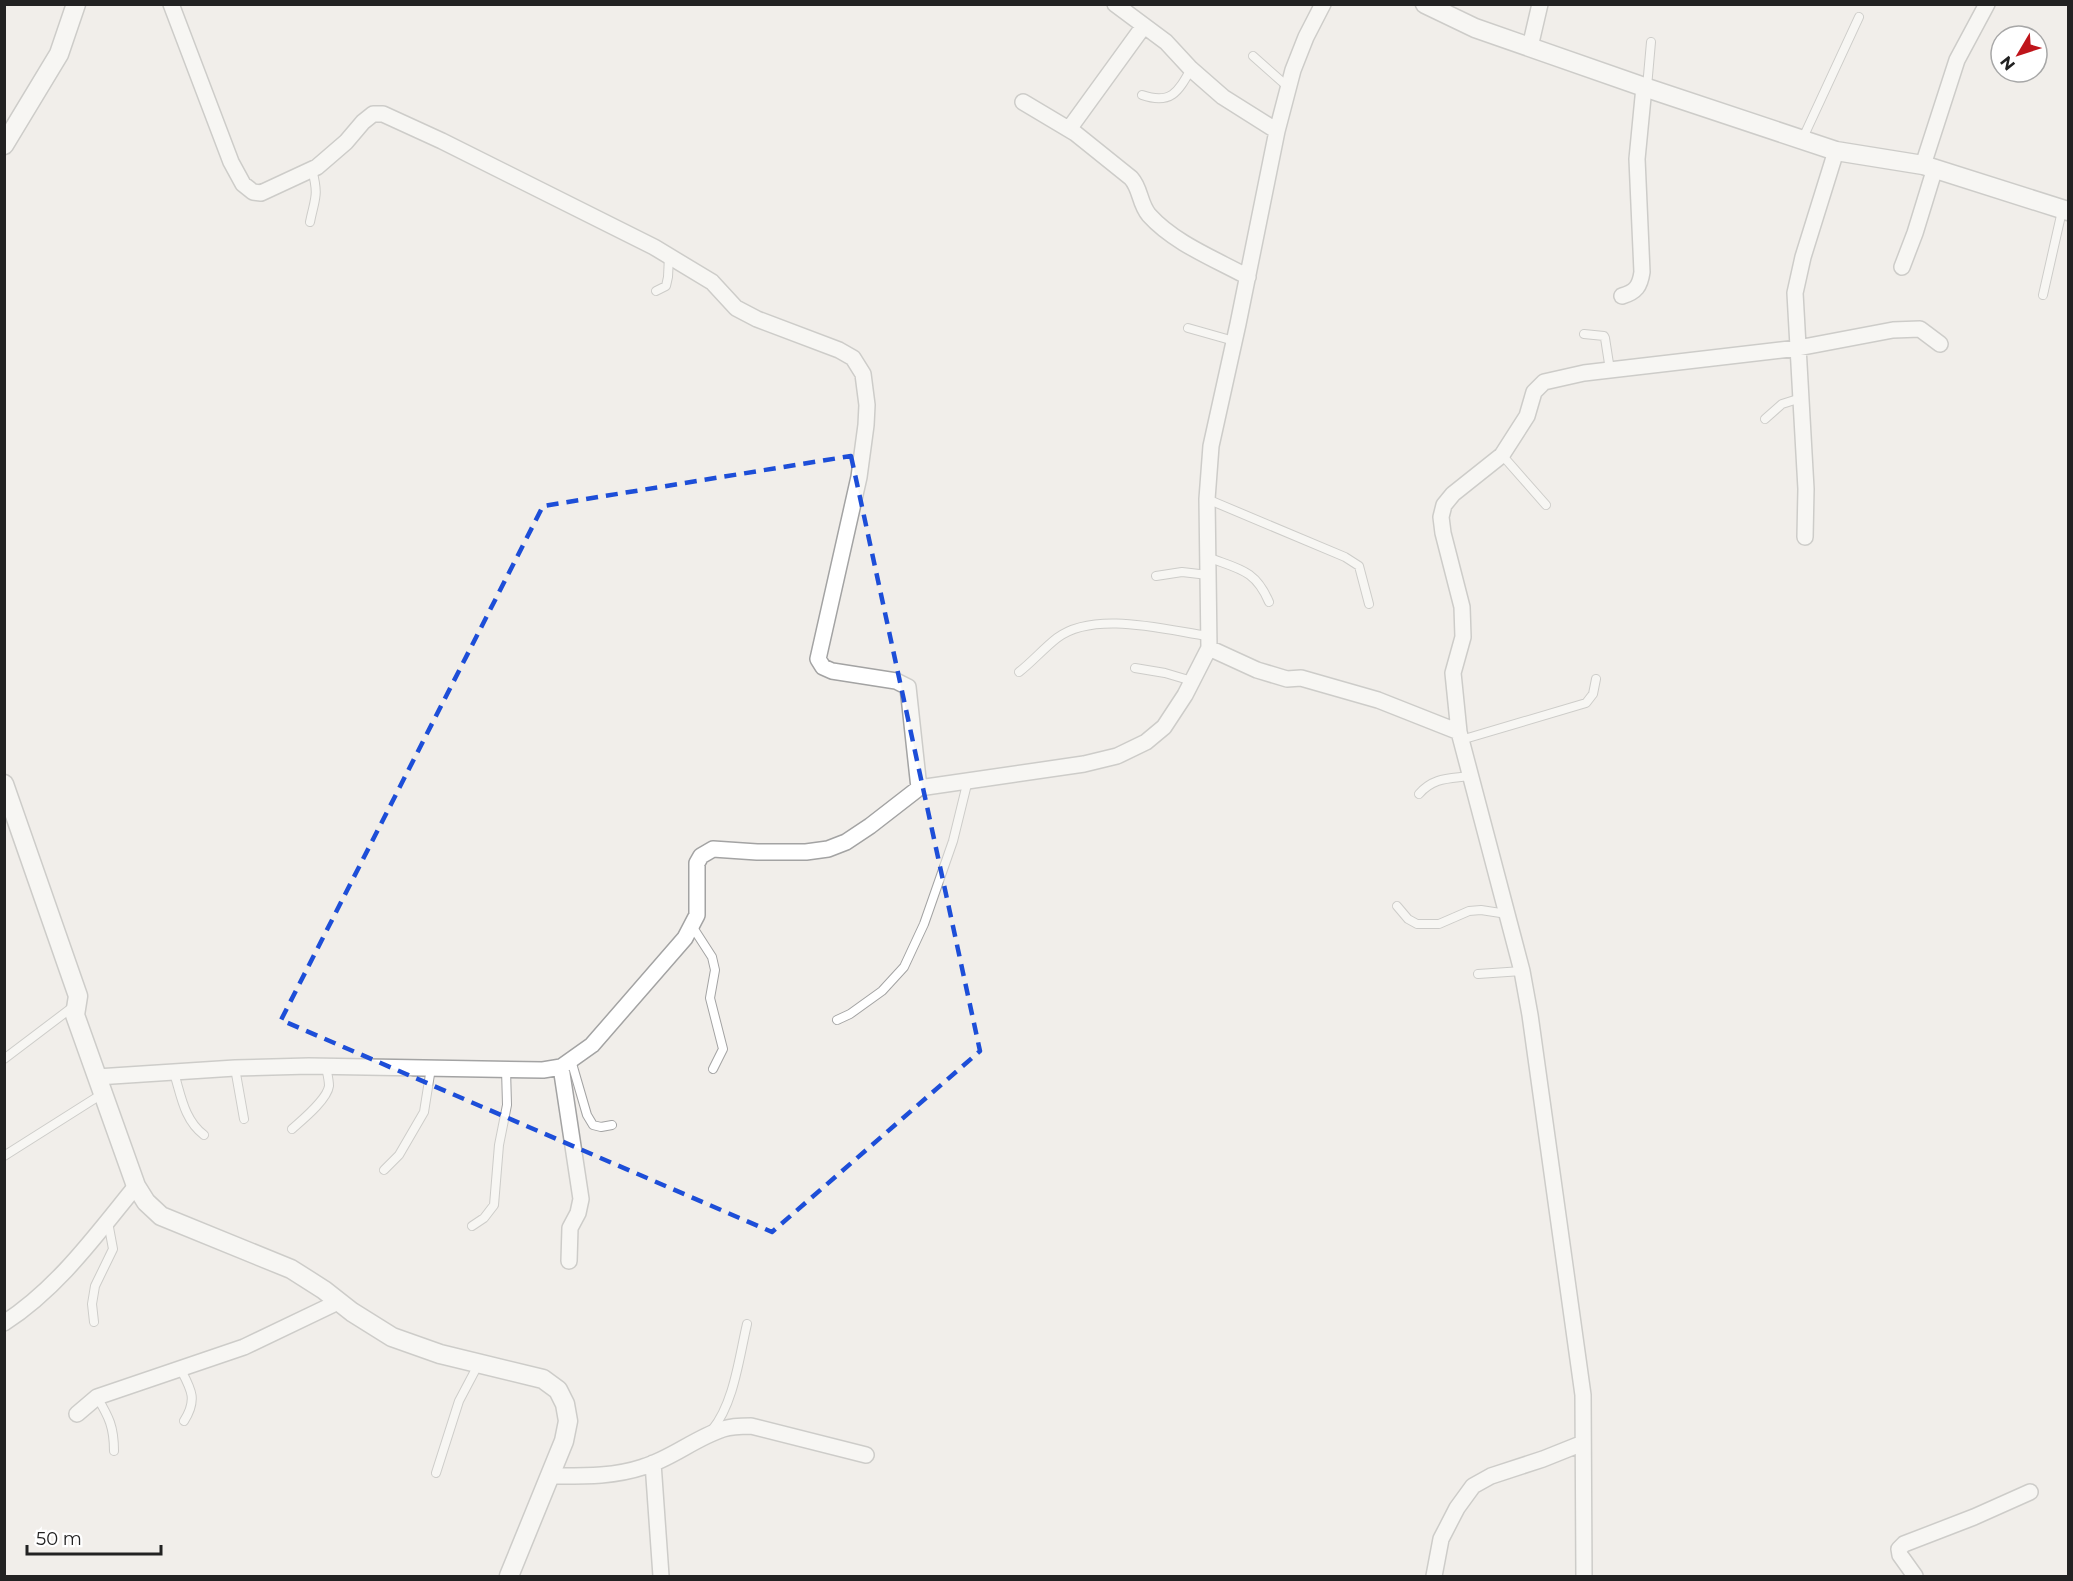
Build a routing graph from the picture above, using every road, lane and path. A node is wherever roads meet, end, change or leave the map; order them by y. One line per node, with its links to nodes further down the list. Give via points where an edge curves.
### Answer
1 (76, 4): 21 (street, via 59,54)
2 (171, 4): 24 (street, via 243,184 261,193)
3 (1115, 4): 9 (street)
4 (1323, 4): 14 (street)
5 (1425, 4): 11 (street, via 1475,28)
6 (1540, 4): 11 (street)
7 (1987, 4): 23 (street, via 1957,60)
8 (1858, 17): 20 (lane)
9 (1143, 27): 13 (street, via 1166,42); 18 (street)
10 (1651, 42): 15 (lane)
11 (1530, 47): 15 (street)
12 (1253, 56): 14 (lane)
13 (1191, 69): 16 (lane, via 1174,95); 19 (street, via 1223,97)
14 (1288, 87): 19 (street)
15 (1646, 88): 20 (street); 32 (street, via 1637,159 1642,272 1640,285)
16 (1142, 95)
17 (1023, 102): 18 (street)
18 (1069, 129): 29 (street, via 1137,184 1142,205 1162,227)
19 (1277, 131): 29 (street)
20 (1802, 140): 22 (street)
21 (4, 145)
22 (1836, 151): 23 (street); 37 (street, via 1795,293)
23 (1929, 167): 25 (street); 28 (street, via 1915,233)
24 (312, 169): 26 (lane, via 317,190); 27 (street, via 373,114 382,114)
25 (2066, 210): 31 (lane)
26 (310, 222)
27 (669, 256): 30 (lane, via 666,286); 59 (street, via 712,282 736,308 839,350 854,358 863,374 867,405 860,477 818,658 823,667 832,670 896,681 909,687)
28 (1902, 267)
29 (1248, 277): 35 (street)
30 (656, 291)
31 (2043, 295)
32 (1623, 296)
33 (1188, 328): 35 (lane)
34 (1584, 334): 38 (lane, via 1604,336)
35 (1234, 341): 42 (street, via 1211,446)
36 (1940, 344): 37 (street, via 1920,329 1893,330)
37 (1798, 348): 38 (street); 39 (street)
38 (1610, 370): 41 (street, via 1538,386 1527,416)
39 (1801, 398): 40 (lane, via 1782,404); 44 (street)
40 (1765, 419)
41 (1502, 455): 43 (lane); 55 (street, via 1453,494 1441,517 1462,608 1463,637 1453,673)
42 (1207, 499): 45 (street); 49 (lane, via 1345,557 1359,567)
43 (1546, 505)
44 (1805, 537)
45 (1208, 557): 46 (street); 48 (lane, via 1250,574 1262,585)
46 (1208, 575): 47 (lane, via 1182,572); 50 (street)
47 (1156, 576)
48 (1269, 602)
49 (1369, 604)
50 (1208, 642): 52 (lane, via 1112,622 1087,625 1058,637); 54 (street); 55 (street, via 1257,670 1378,700)
51 (1135, 668): 54 (lane)
52 (1019, 672)
53 (1596, 679): 55 (lane, via 1586,703)
54 (1192, 681): 57 (street, via 1164,727 1146,742 1117,756)
55 (1460, 736): 56 (street)
56 (1470, 776): 60 (lane, via 1435,781); 62 (street)
57 (968, 780): 59 (street); 67 (lane, via 953,841 924,924 904,967 882,991)
58 (4, 784): 66 (street, via 78,996)
59 (919, 788): 63 (street, via 846,842 828,849 713,849 701,856 697,863 697,915)
60 (1419, 794)
61 (1397, 906): 62 (lane, via 1417,924 1439,924 1481,909)
62 (1507, 914): 64 (street)
63 (692, 927): 69 (street, via 592,1046); 74 (lane, via 712,957 715,970 710,998 723,1049)
64 (1522, 971): 65 (lane); 97 (street, via 1583,1395)
65 (1478, 974)
66 (75, 1005): 68 (lane); 76 (street)
67 (837, 1020)
68 (4, 1059)
69 (566, 1064): 73 (street, via 543,1070); 78 (lane, via 593,1125); 86 (street, via 581,1199 570,1228)
70 (326, 1067): 71 (street); 72 (street); 79 (lane, via 329,1087)
71 (235, 1068): 75 (street); 77 (lane)
72 (430, 1068): 73 (street); 82 (lane, via 424,1112 399,1155)
73 (506, 1069): 85 (lane, via 507,1105 494,1204)
74 (713, 1069)
75 (174, 1073): 76 (street); 80 (lane, via 188,1118)
76 (99, 1085): 81 (lane); 83 (street)
77 (244, 1119)
78 (612, 1125)
79 (292, 1129)
80 (204, 1134)
81 (4, 1156)
82 (384, 1170)
83 (136, 1186): 84 (street); 87 (street, via 161,1216 291,1269)
84 (108, 1220): 88 (lane, via 113,1249 95,1286); 89 (street, via 56,1281)
85 (472, 1226)
86 (569, 1262)
87 (338, 1302): 91 (street, via 392,1337); 92 (street, via 244,1347)
88 (94, 1322)
89 (4, 1323)
90 (747, 1324): 96 (lane, via 727,1405)
91 (478, 1363): 101 (lane, via 459,1401); 102 (street, via 543,1379 558,1390 568,1421)
92 (180, 1368): 93 (street); 95 (lane, via 192,1391 192,1409)
93 (97, 1396): 94 (street); 98 (lane, via 111,1419)
94 (77, 1414)
95 (184, 1421)
96 (707, 1436): 99 (street, via 723,1429 750,1426); 100 (street)
97 (1583, 1443): 106 (street, via 1473,1486 1456,1508 1441,1539); 107 (street)
98 (114, 1451)
99 (866, 1455)
100 (653, 1463): 102 (street, via 604,1476); 105 (street)
101 (436, 1473)
102 (550, 1476): 104 (street)
103 (2030, 1492): 108 (street, via 1904,1544 1900,1555)
104 (509, 1576)
105 (661, 1576)
106 (1434, 1576)
107 (1584, 1576)
108 (1915, 1576)

